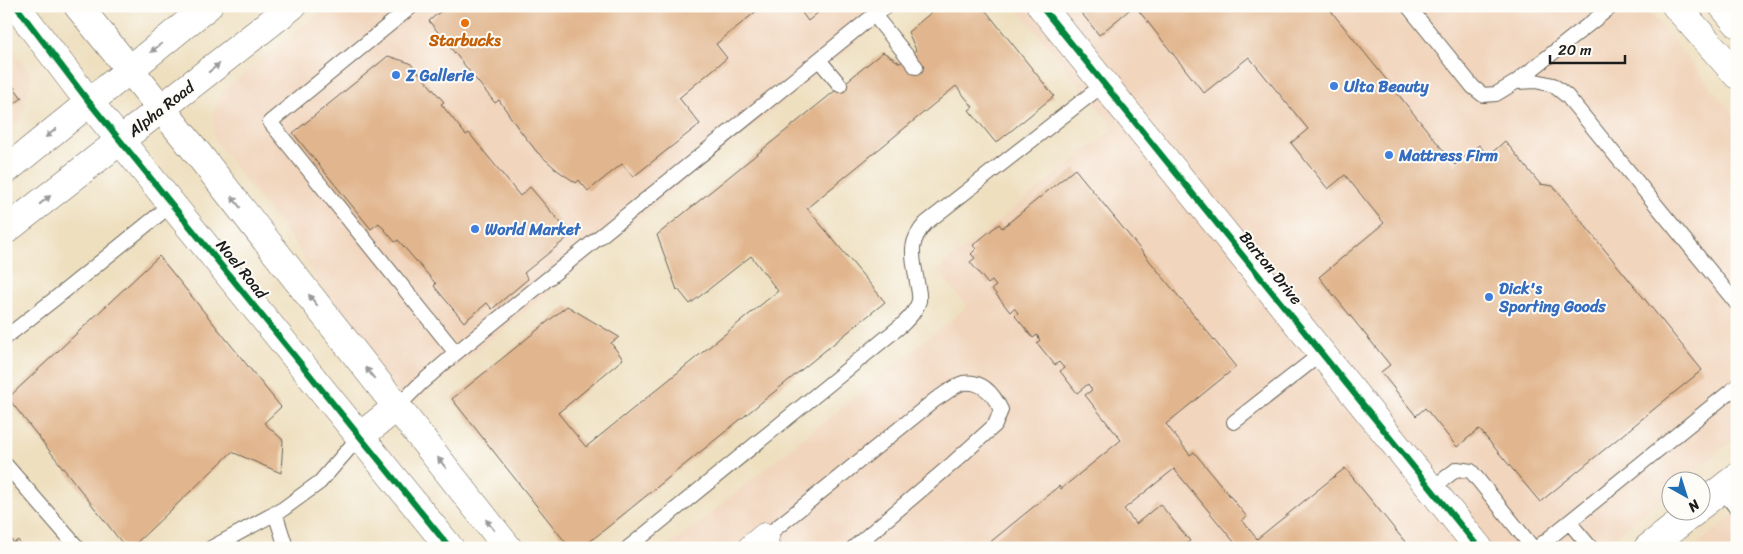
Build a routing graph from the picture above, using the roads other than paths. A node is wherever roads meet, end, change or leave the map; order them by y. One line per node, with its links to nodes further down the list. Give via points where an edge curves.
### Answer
1 (16, 6): 21 (main road, Noel Road)
2 (78, 6): 16 (main road)
3 (208, 6): 16 (main road, one-way to 16)
4 (292, 6): 22 (main road, Alpha Road, one-way to 4)
5 (412, 6): 30 (lane, via 270,122)
6 (887, 6): 12 (lane)
7 (1041, 6): 19 (main road, Barton Drive)
8 (1408, 6): 18 (lane, via 1483,95 1496,94)
9 (1612, 6): 18 (lane)
10 (1676, 6): 17 (main road)
11 (1723, 6): 13 (main road)
12 (874, 15): 14 (lane); 15 (lane)
13 (1737, 23)
14 (819, 60): 20 (lane); 30 (lane)
15 (916, 67)
16 (129, 69): 21 (main road); 22 (main road)
17 (1737, 75)
18 (1516, 82): 27 (lane, via 1553,84 1567,96)
19 (1104, 84): 29 (main road, Barton Drive); 48 (lane, via 917,233 913,258 919,301 914,313 903,324)
20 (840, 86)
21 (89, 102): 23 (main road, Noel Road); 24 (main road, one-way to 24)
22 (162, 109): 23 (main road, Alpha Road); 32 (main road, one-way to 22)
23 (121, 141): 25 (main road, Noel Road); 26 (main road, Alpha Road, one-way to 23)
24 (6, 170)
25 (172, 204): 28 (lane); 34 (main road, Noel Road)
26 (6, 230)
27 (1737, 304)
28 (6, 337)
29 (1322, 353): 33 (lane); 36 (main road, Barton Drive)
30 (456, 354): 32 (lane)
31 (1737, 386): 40 (lane)
32 (398, 407): 34 (main road); 47 (main road, one-way to 32)
33 (1234, 422)
34 (359, 437): 39 (lane, via 320,482); 46 (main road, Noel Road)
35 (6, 466): 43 (lane)
36 (1431, 489): 50 (main road, Barton Drive); 51 (lane, via 1457,468 1471,471)
37 (1732, 492): 38 (main road)
38 (1710, 502)
39 (275, 513): 44 (lane); 45 (lane)
40 (1569, 522): 52 (lane); 53 (lane)
41 (1681, 522): 54 (main road)
42 (764, 544): 49 (lane, via 936,399 962,383 981,384 995,397 1001,410 995,425)
43 (78, 548)
44 (211, 548)
45 (284, 548)
46 (450, 548)
47 (508, 548)
48 (628, 548)
49 (853, 548)
50 (1479, 548)
51 (1533, 548)
52 (1537, 548)
53 (1591, 548)
54 (1648, 548)

